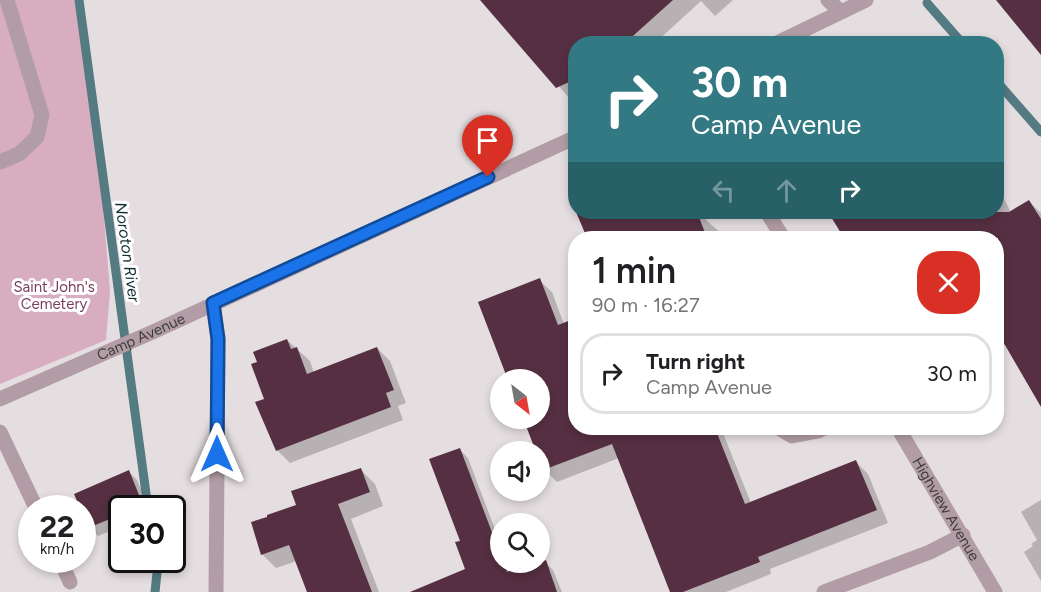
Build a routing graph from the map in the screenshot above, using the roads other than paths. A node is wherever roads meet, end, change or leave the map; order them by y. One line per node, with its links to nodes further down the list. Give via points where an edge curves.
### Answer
1 (8, 0): 7 (street, via 42,115 37,137 19,154)
2 (828, 0): 4 (street)
3 (866, 0): 4 (street)
4 (841, 12): 5 (street)
5 (792, 36)
6 (568, 141): 8 (street, Camp Avenue)
7 (0, 162)
8 (213, 303): 9 (street, Camp Avenue); 16 (street, via 218,339)
9 (0, 399)
10 (0, 432): 12 (street)
11 (902, 435): 13 (street, Highview Avenue)
12 (30, 495)
13 (963, 535): 17 (street, via 930,552); 18 (street, Highview Avenue)
14 (66, 573): 15 (street)
15 (70, 582)
16 (216, 592)
17 (824, 592)
18 (995, 592)

